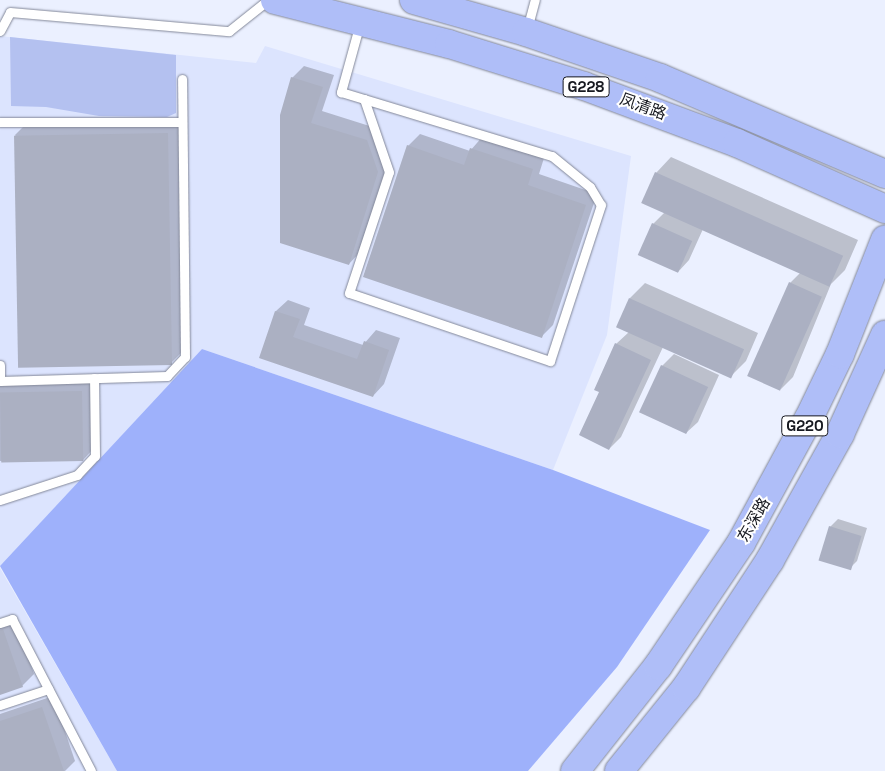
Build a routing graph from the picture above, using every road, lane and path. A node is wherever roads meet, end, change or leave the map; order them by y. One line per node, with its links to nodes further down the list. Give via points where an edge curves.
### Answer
1 (268, 0): 6 (lane, via 229,31 10,12)
2 (275, 0): 5 (highway, 凤清路 / G228)
3 (414, 0): 7 (highway, 凤清路 / G228)
4 (535, 0): 7 (lane)
5 (360, 21): 9 (lane, via 341,92); 13 (highway, 凤清路 / G228, via 508,61 651,110 737,143)
6 (0, 31)
7 (526, 32): 12 (highway, 凤清路 / G228, via 660,78)
8 (182, 79): 11 (lane)
9 (364, 99): 9 (lane, via 552,156 590,187 601,204 550,361 349,293 389,172)
10 (0, 122): 11 (lane)
11 (182, 122): 17 (lane, via 185,357 167,376)
12 (885, 174)
13 (885, 209)
14 (885, 240): 23 (highway, 东深路 / G220, via 840,354 810,418 741,543 658,666)
15 (885, 335): 24 (highway, G220, via 807,498 732,622 686,688)
16 (0, 365): 17 (lane, via 0,381)
17 (94, 378): 18 (lane, via 95,456 77,475)
18 (0, 500)
19 (0, 623): 20 (lane, via 12,619)
20 (48, 689): 21 (lane); 22 (lane)
21 (0, 705)
22 (91, 771)
23 (575, 771)
24 (619, 771)

